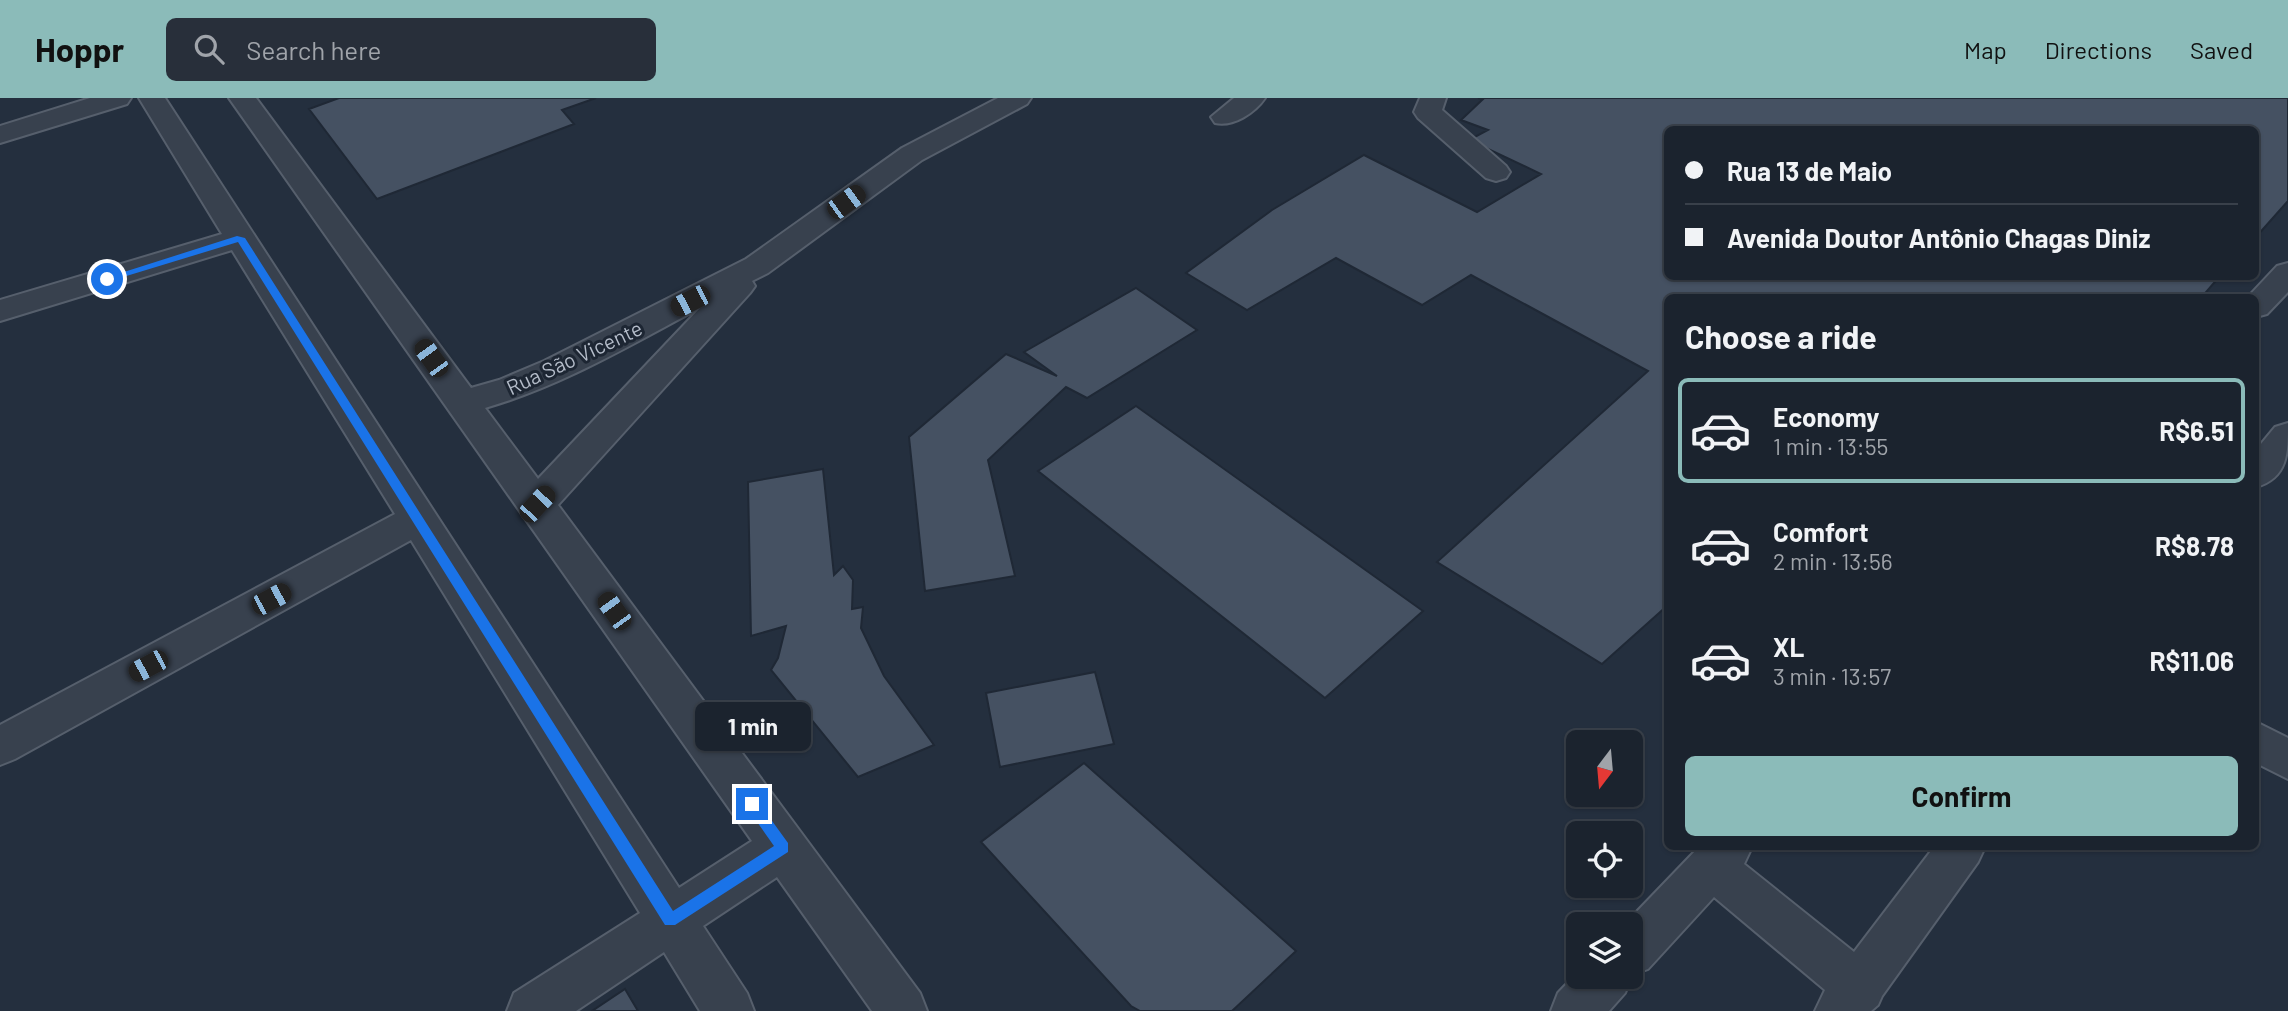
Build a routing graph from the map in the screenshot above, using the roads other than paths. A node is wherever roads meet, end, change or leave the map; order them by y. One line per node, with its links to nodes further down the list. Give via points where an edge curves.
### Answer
1 (118, 98): 8 (street)
2 (152, 98): 10 (street)
3 (242, 98): 15 (street)
4 (1017, 98): 11 (street, Rua São Vicente, via 912,155)
5 (1252, 98): 7 (street)
6 (1433, 98): 9 (street, via 1427,112)
7 (1225, 117)
8 (0, 135)
9 (1496, 172)
10 (240, 238): 14 (street); 19 (street)
11 (757, 266): 15 (street, Rua São Vicente, via 556,369); 18 (street, Rua São Vicente)
12 (2288, 273): 13 (street)
13 (2259, 304)
14 (0, 311)
15 (463, 402): 18 (street)
16 (2288, 436): 17 (street)
17 (2259, 470)
18 (537, 504): 23 (street)
19 (418, 519): 21 (street); 26 (street)
20 (2259, 743): 22 (street)
21 (0, 746)
22 (2288, 760)
23 (783, 847): 26 (street); 32 (street)
24 (1960, 850): 29 (street)
25 (1721, 857): 27 (street); 29 (street)
26 (670, 920): 30 (street); 31 (street)
27 (1643, 940)
28 (1596, 989): 33 (street)
29 (1850, 1000)
30 (532, 1011)
31 (729, 1011)
32 (902, 1011)
33 (1576, 1011)

